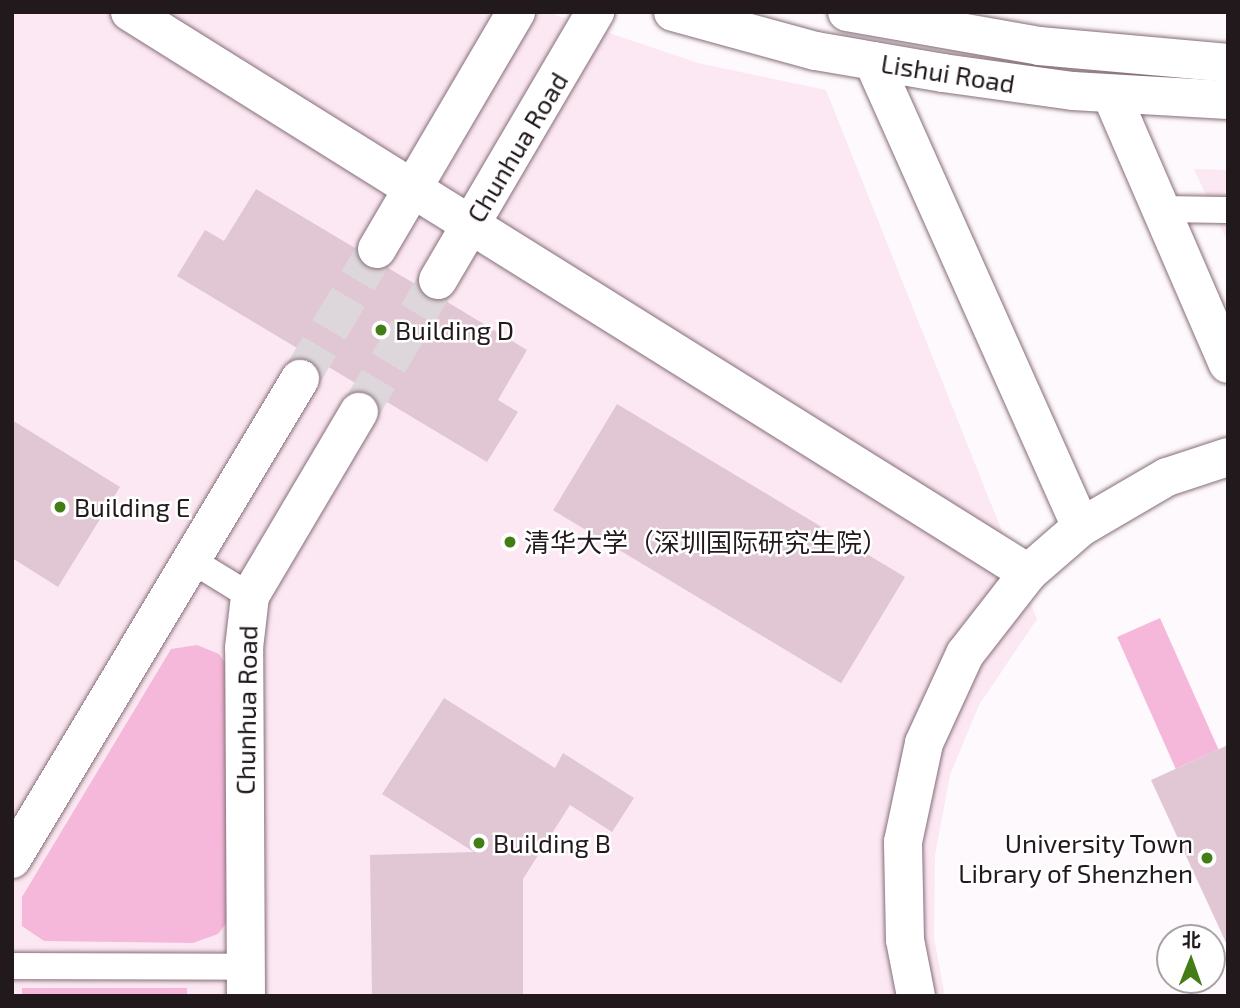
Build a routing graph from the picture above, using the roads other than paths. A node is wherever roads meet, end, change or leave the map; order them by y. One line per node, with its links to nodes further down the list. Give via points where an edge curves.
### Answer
1 (130, 12): 10 (street)
2 (516, 12): 10 (street)
3 (595, 12): 13 (street, Chunhua Road)
4 (673, 12): 6 (street, Lishui Road, via 816,51)
5 (847, 12): 7 (street, Lishui Road, via 1039,47)
6 (873, 61): 8 (street, Lishui Road); 20 (street)
7 (1228, 63)
8 (1111, 94): 9 (street, Lishui Road); 11 (street)
9 (1228, 100)
10 (412, 189): 13 (street); 14 (street)
11 (1160, 209): 12 (lane); 16 (street)
12 (1228, 210)
13 (470, 225): 15 (street, Chunhua Road); 22 (street)
14 (377, 249)
15 (438, 280)
16 (1228, 365)
17 (300, 379): 21 (street)
18 (359, 412): 23 (street, Chunhua Road)
19 (1228, 457): 20 (street, via 1167,477)
20 (1081, 527): 22 (street)
21 (193, 561): 23 (lane); 24 (street)
22 (1028, 573): 27 (street, via 959,664 924,743 909,795 901,894)
23 (250, 596): 26 (street, Chunhua Road, via 244,648)
24 (12, 859)
25 (12, 966): 26 (lane)
26 (246, 981)
27 (916, 996)

